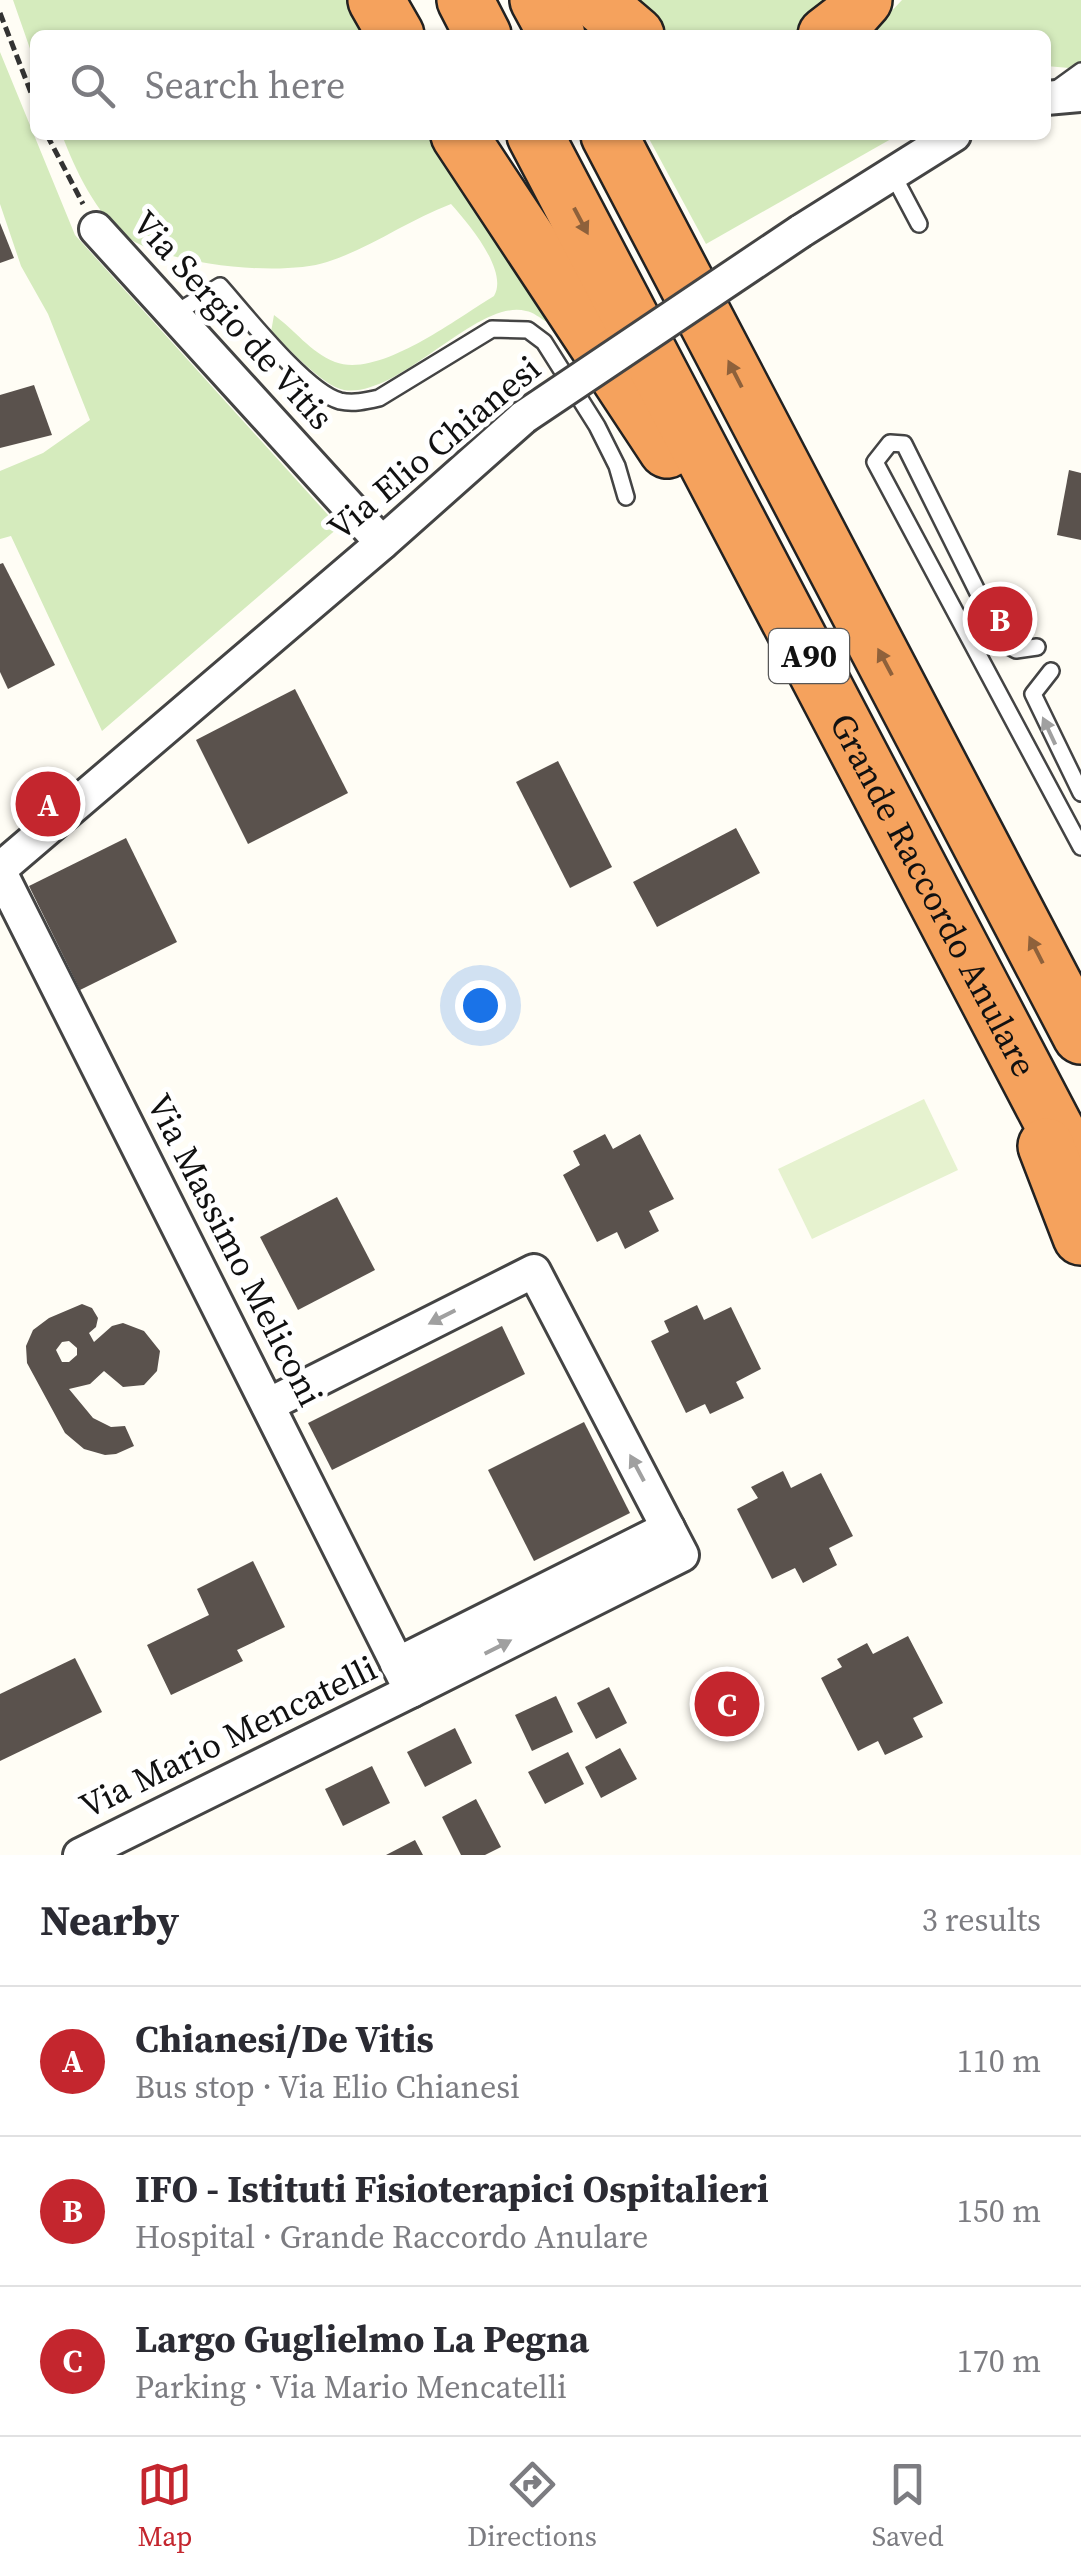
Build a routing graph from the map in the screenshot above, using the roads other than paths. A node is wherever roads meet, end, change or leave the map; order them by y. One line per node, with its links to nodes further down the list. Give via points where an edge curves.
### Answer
1 (376, 0): 6 (highway)
2 (465, 0): 7 (highway)
3 (538, 0): 8 (highway)
4 (595, 0): 9 (highway)
5 (864, 0): 10 (highway)
6 (393, 30)
7 (480, 30)
8 (553, 30)
9 (630, 30)
10 (832, 30)
11 (1081, 70): 12 (lane)
12 (1051, 94)
13 (1081, 95): 14 (street)
14 (1051, 98)
15 (462, 140): 25 (highway, via 647,422)
16 (538, 140): 25 (highway, Grande Raccordo Anulare / A90, one-way to 25)
17 (612, 140): 32 (highway, Grande Raccordo Anulare / A90, one-way to 17)
18 (946, 140): 19 (street, Via Elio Chianesi)
19 (892, 173): 20 (lane); 24 (street, Via Elio Chianesi, bridge, via 524,417)
20 (918, 224)
21 (96, 229): 22 (street, Via Sergio de Vitis)
22 (174, 314): 23 (lane, via 220,286 323,392 361,402 379,398 492,329 528,330 544,342 597,426); 24 (street, Via Sergio de Vitis)
23 (626, 497)
24 (382, 543): 30 (street, Via Elio Chianesi)
25 (788, 618): 31 (highway, Grande Raccordo Anulare / A90)
26 (1037, 647): 29 (lane, via 1016,650 1003,643 904,444 890,444 875,462)
27 (1051, 671): 28 (lane, one-way to 27, via 1033,694)
28 (1081, 793)
29 (1081, 847)
30 (0, 871): 35 (street, Via Massimo Meliconi)
31 (995, 1012): 33 (highway, Grande Raccordo Anulare / A90); 34 (highway)
32 (1081, 1036)
33 (1081, 1177)
34 (1081, 1237)
35 (268, 1405): 36 (street, Via Massimo Meliconi); 36 (street, Via Mario Mencatelli, one-way to 35, via 675,1541 534,1271)
36 (404, 1678): 37 (street, Via Mario Mencatelli)
37 (80, 1855)

